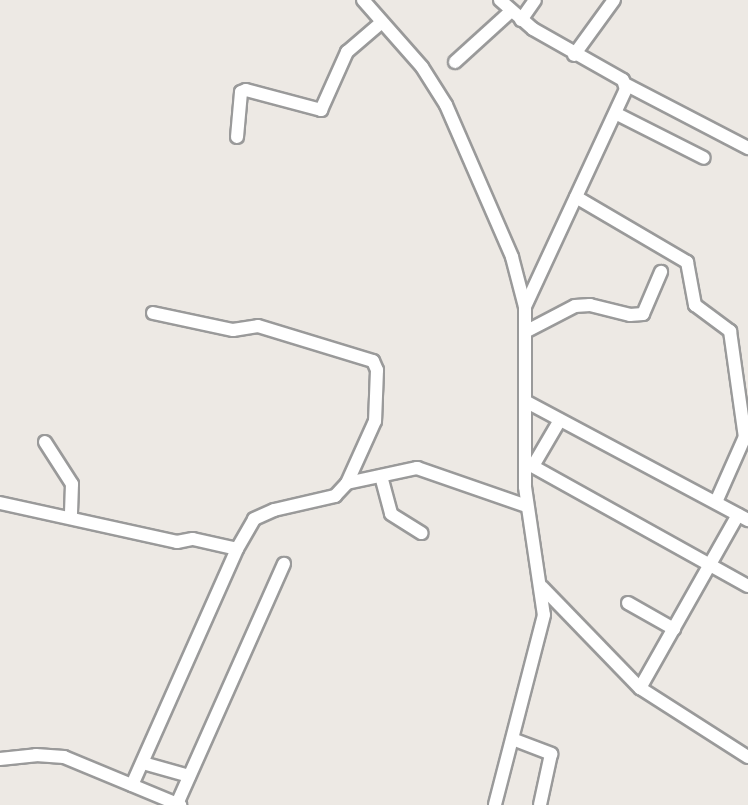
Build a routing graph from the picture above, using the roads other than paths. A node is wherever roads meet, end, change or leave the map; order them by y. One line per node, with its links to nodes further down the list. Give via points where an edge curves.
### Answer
1 (363, 0): 7 (street)
2 (500, 0): 5 (street)
3 (535, 0): 6 (street)
4 (614, 0): 8 (street)
5 (511, 12): 6 (street); 9 (street)
6 (521, 20): 8 (street)
7 (382, 22): 12 (street, via 346,52 321,110 246,90 241,92); 17 (street, via 422,67 446,105 512,257)
8 (574, 55): 10 (street)
9 (455, 62)
10 (625, 84): 11 (street); 13 (street)
11 (617, 114): 14 (street); 15 (street)
12 (237, 136)
13 (748, 148)
14 (704, 158)
15 (576, 197): 17 (street); 22 (street, via 687,262 695,305 730,331)
16 (661, 272): 19 (street, via 643,314 574,306)
17 (525, 307): 19 (street)
18 (153, 313): 26 (street, via 233,330 258,326 373,361 377,370 375,421)
19 (525, 332): 20 (street)
20 (525, 401): 21 (street); 24 (street)
21 (560, 420): 24 (street); 27 (street)
22 (746, 434): 27 (street)
23 (45, 442): 31 (street, via 72,484)
24 (530, 464): 29 (street); 35 (street)
25 (381, 476): 26 (street); 29 (street, via 406,469 426,469); 32 (street, via 391,514)
26 (347, 483): 33 (street, via 335,496 260,515)
27 (716, 502): 30 (street)
28 (0, 503): 31 (street)
29 (527, 506): 37 (street)
30 (743, 517): 35 (street)
31 (71, 518): 33 (street, via 177,542 193,539)
32 (421, 533)
33 (237, 549): 44 (street)
34 (284, 564): 45 (street)
35 (710, 565): 36 (street); 39 (street)
36 (748, 586)
37 (542, 587): 40 (street); 41 (street, via 540,643)
38 (628, 603): 39 (street)
39 (674, 628): 40 (street)
40 (640, 688): 42 (street)
41 (515, 740): 48 (street); 49 (street, via 551,754)
42 (748, 757)
43 (0, 759): 46 (street, via 64,757)
44 (143, 763): 45 (street); 46 (street)
45 (189, 776): 47 (street)
46 (132, 785): 47 (street)
47 (178, 804)
48 (495, 805)
49 (540, 805)

